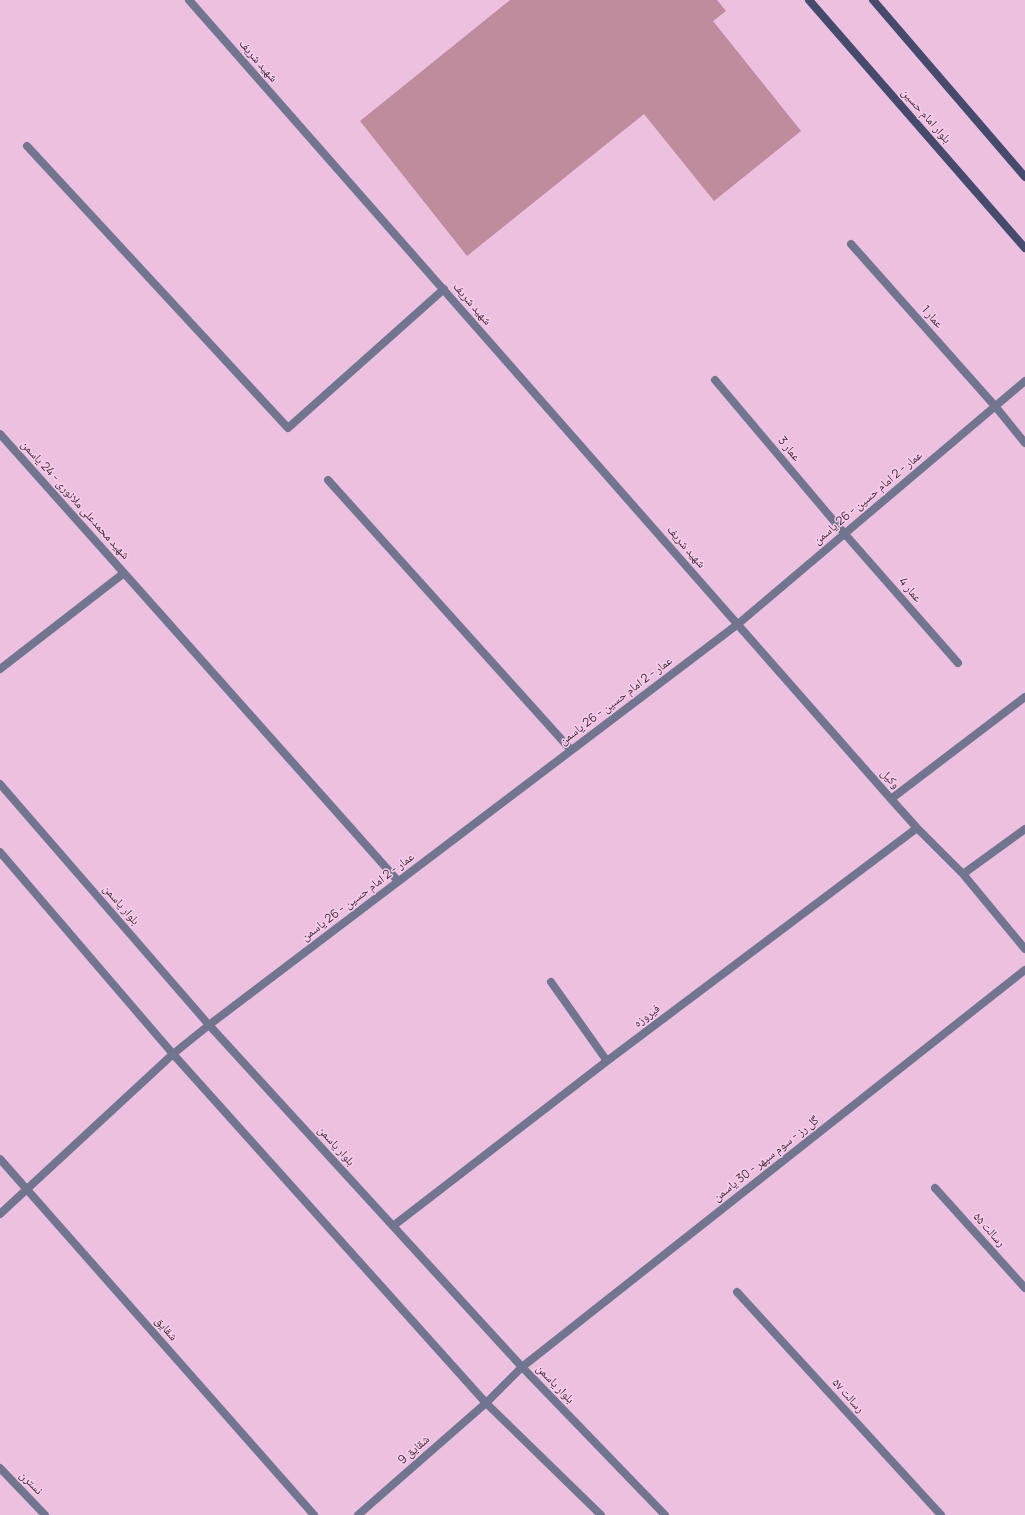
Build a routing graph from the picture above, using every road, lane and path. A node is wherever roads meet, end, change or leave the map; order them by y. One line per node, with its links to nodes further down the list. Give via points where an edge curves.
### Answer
1 (189, 0): 8 (street, شهید شریف)
2 (809, 0): 7 (main road, بلوار امام حسین)
3 (873, 0): 5 (main road)
4 (27, 146): 8 (street, via 288,428)
5 (1025, 177)
6 (850, 244): 11 (street, عمار 1)
7 (1025, 248)
8 (444, 289): 17 (street, شهید شریف)
9 (715, 380): 15 (street, عمار 3)
10 (1025, 381): 11 (street, عمار - 2 امام حسین - 26 یاسمن)
11 (995, 406): 13 (street, عمار 1); 15 (street, عمار - 2 امام حسین - 26 یاسمن)
12 (0, 434): 16 (street, شهید محمدعلی ملانوری - 24 یاسمن)
13 (1025, 443)
14 (328, 480): 21 (street)
15 (844, 533): 17 (street, عمار - 2 امام حسین - 26 یاسمن); 18 (street, عمار 4)
16 (124, 574): 19 (street, شهید محمدعلی ملانوری - 24 یاسمن); 28 (street)
17 (738, 624): 21 (street, عمار - 2 امام حسین - 26 یاسمن); 23 (street, وکیل)
18 (958, 663)
19 (0, 669)
20 (1025, 697): 23 (street)
21 (571, 750): 28 (street, عمار - 2 امام حسین - 26 یاسمن)
22 (0, 784): 32 (street, بلوار یاسمن)
23 (891, 798): 24 (street, وکیل)
24 (917, 828): 27 (street, وکیل); 34 (street, فیروزه)
25 (1025, 829): 27 (street)
26 (0, 852): 33 (street)
27 (963, 874): 29 (street, وکیل)
28 (398, 881): 32 (street, عمار - 2 امام حسین - 26 یاسمن)
29 (1025, 949)
30 (1025, 970): 42 (street, گل رز - سوم سپهر - 30 یاسمن)
31 (551, 982): 34 (street)
32 (209, 1025): 33 (street, عمار - 2 امام حسین - 26 یاسمن); 39 (street, بلوار یاسمن)
33 (173, 1054): 37 (street, عمار - 2 امام حسین - 26 یاسمن); 43 (street)
34 (607, 1061): 39 (street, فیروزه)
35 (0, 1159): 37 (street, شقایق)
36 (934, 1188): 40 (street, رسالت ۵۵)
37 (27, 1190): 38 (street, عمار - 2 امام حسین - 26 یاسمن); 46 (street, شقایق)
38 (0, 1214)
39 (393, 1226): 42 (street, بلوار یاسمن)
40 (1025, 1288)
41 (737, 1292): 50 (street, رسالت ۵۷)
42 (522, 1368): 43 (street, گل رز - سوم سپهر - 30 یاسمن); 49 (street, بلوار یاسمن)
43 (486, 1402): 47 (street, شقایق 9); 48 (street)
44 (0, 1468): 45 (street, نسترن)
45 (45, 1515)
46 (314, 1515)
47 (358, 1515)
48 (601, 1515)
49 (665, 1515)
50 (941, 1515)

